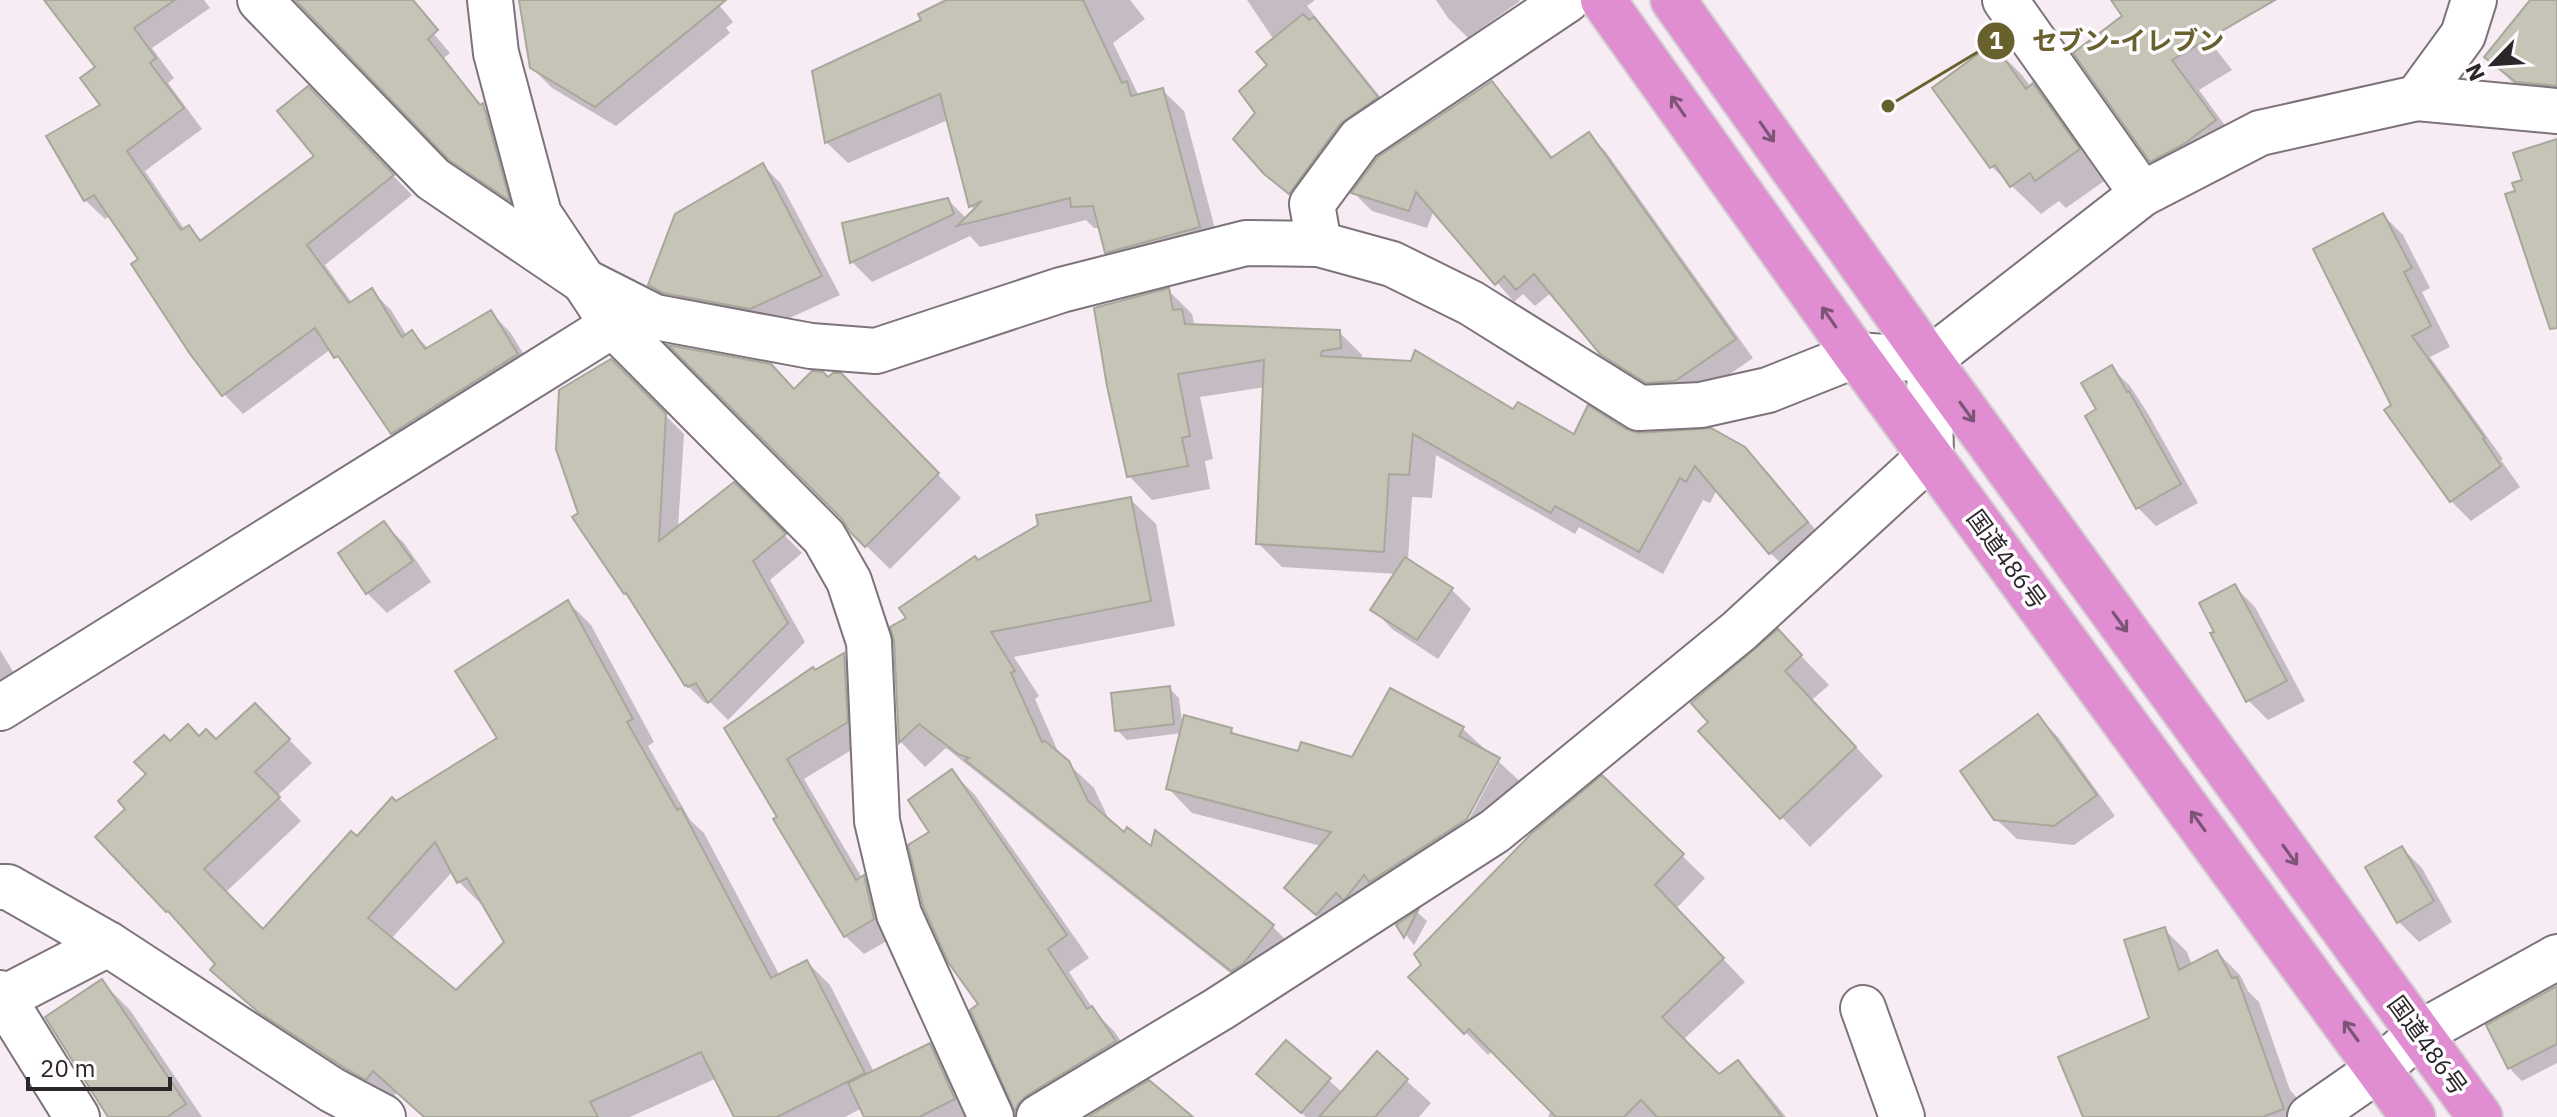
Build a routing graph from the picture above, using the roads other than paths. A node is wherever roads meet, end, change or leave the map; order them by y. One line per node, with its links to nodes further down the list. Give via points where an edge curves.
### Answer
1 (260, 0): 11 (street, via 433,179)
2 (490, 0): 11 (street)
3 (1567, 0): 12 (street, via 1360,139 1312,204)
4 (1603, 0): 14 (highway, 国道486号, one-way to 4)
5 (1673, 0): 15 (highway, 国道486号, one-way to 15)
6 (2005, 0): 10 (street)
7 (2474, 0): 8 (street, via 2463,35)
8 (2417, 98): 9 (street); 10 (street, via 2260,133)
9 (2557, 111)
10 (2142, 194): 15 (street)
11 (532, 228): 13 (street)
12 (1319, 244): 13 (street, via 1246,243 1061,290 876,351); 14 (street, via 1392,264 1471,303 1639,408 1701,405 1768,390)
13 (624, 316): 17 (street); 27 (street, via 824,537 849,581 869,642 877,821 899,914)
14 (1856, 355): 15 (street); 16 (highway, 国道486号)
15 (1929, 360): 16 (street); 23 (highway, 国道486号, one-way to 23)
16 (1931, 455): 24 (highway, 国道486号, one-way to 16); 28 (street, via 1739,631 1495,831 1219,1009)
17 (0, 708)
18 (0, 887): 19 (street)
19 (108, 944): 21 (street); 26 (street, via 332,1090)
20 (2557, 957): 23 (street)
21 (2, 996): 25 (street)
22 (1863, 1008): 29 (street)
23 (2420, 1033): 24 (street); 32 (highway, 国道486号)
24 (2379, 1069): 30 (street); 31 (highway, 国道486号)
25 (77, 1117)
26 (383, 1117)
27 (991, 1117)
28 (1039, 1117)
29 (1902, 1117)
30 (2310, 1117)
31 (2413, 1117)
32 (2480, 1117)

